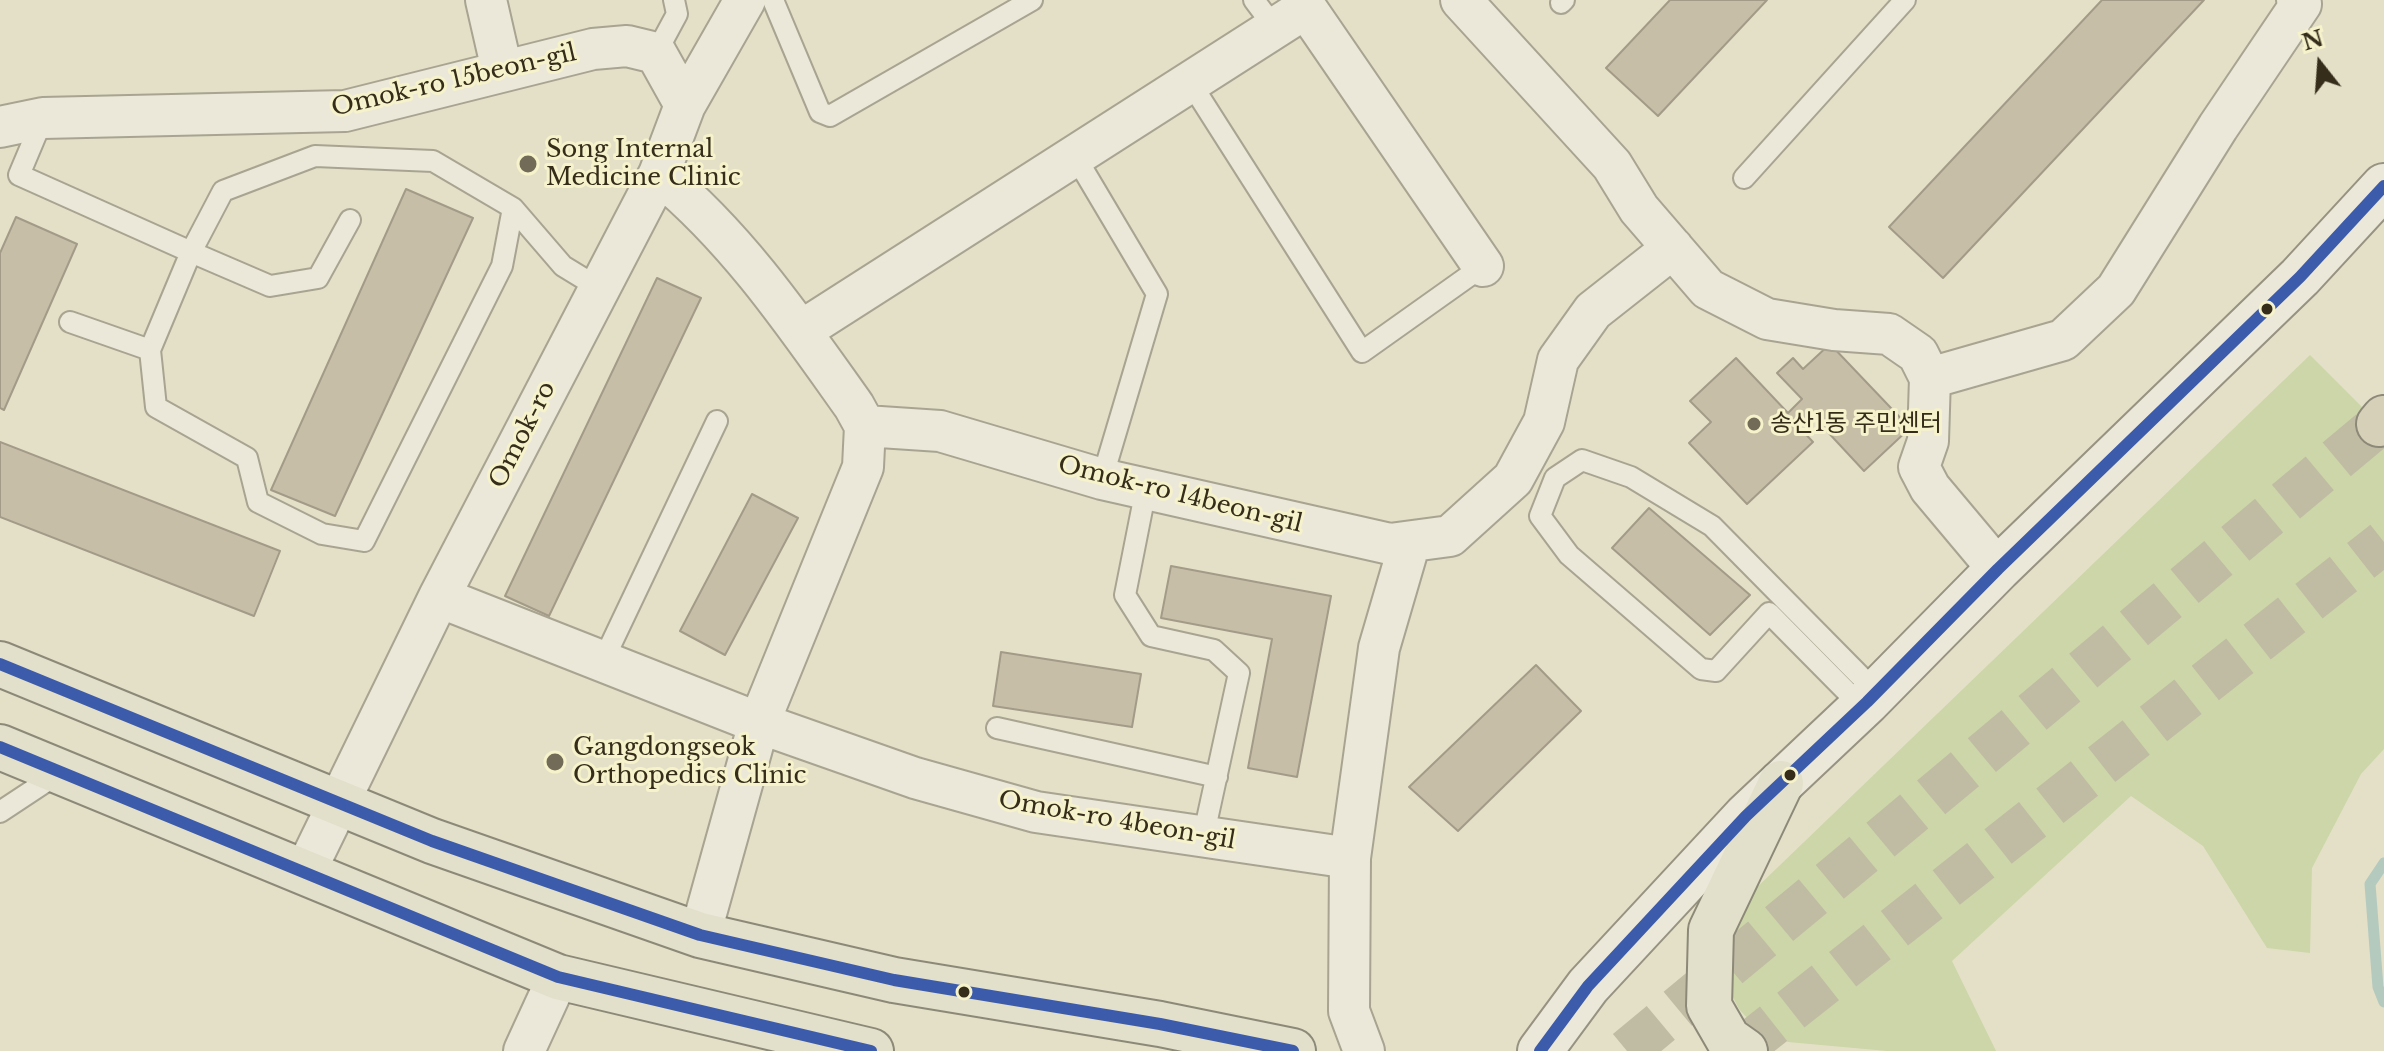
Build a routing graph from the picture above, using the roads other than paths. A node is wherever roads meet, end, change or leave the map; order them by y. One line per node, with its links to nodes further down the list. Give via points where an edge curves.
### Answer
1 (486, 0): 11 (street)
2 (674, 0): 10 (lane, via 677,14)
3 (745, 0): 13 (street, Omok-ro)
4 (773, 0): 5 (lane, via 820,112 830,116)
5 (1032, 0)
6 (1461, 0): 23 (street, via 1612,165 1639,209)
7 (1905, 0): 19 (lane)
8 (2297, 0): 30 (street, via 2301,4 2116,290 2063,340)
9 (1265, 14): 12 (street); 25 (street, via 1306,8)
10 (656, 53): 11 (street, Omok-ro 15beon-gil, via 627,46 593,49); 13 (street)
11 (502, 70): 14 (street, Omok-ro 15beon-gil, via 345,111)
12 (1190, 82): 16 (street); 25 (lane, via 1362,352)
13 (685, 105): 17 (street, Omok-ro)
14 (43, 118): 15 (street, Omok-ro 15beon-gil); 18 (lane)
15 (0, 127)
16 (1075, 156): 28 (street); 33 (lane, via 1157,294)
17 (659, 174): 26 (street, Omok-ro); 28 (street, via 759,275)
18 (9, 176): 24 (lane)
19 (1744, 178)
20 (2384, 186): 36 (main road, via 2300,277)
21 (513, 208): 24 (lane, via 433,161 315,156 223,191); 26 (lane, via 563,266); 29 (lane, via 502,266 364,541 322,534 258,502 247,458 156,407)
22 (350, 220): 24 (lane, via 318,278 270,286)
23 (1673, 248): 30 (street, via 1708,289 1767,319 1889,334 1918,354); 35 (street, Omok-ro 14beon-gil, via 1593,311 1558,360 1544,422 1513,479 1450,536)
24 (191, 252): 29 (lane)
25 (1483, 266)
26 (599, 288): 37 (street, Omok-ro)
27 (70, 322): 29 (lane)
28 (801, 331): 32 (street)
29 (150, 350)
30 (1930, 378): 36 (street, via 1928,441 1919,467 1930,488)
31 (717, 421): 38 (lane)
32 (865, 426): 33 (street, Omok-ro 14beon-gil, via 940,431); 41 (street, via 863,467)
33 (1102, 479): 34 (street, Omok-ro 14beon-gil)
34 (1146, 489): 35 (street, Omok-ro 14beon-gil, via 1390,544); 45 (lane, via 1125,595 1151,636 1214,650 1239,673)
35 (1410, 542): 50 (street, via 1379,648)
36 (1998, 569): 40 (main road)
37 (439, 597): 38 (street, Omok-ro 4beon-gil); 47 (street, Omok-ro)
38 (603, 661): 41 (street, Omok-ro 4beon-gil)
39 (0, 664): 47 (main road)
40 (1869, 699): 40 (lane, via 1712,526 1631,477 1582,460 1555,478 1540,516 1569,555 1701,669 1716,671 1769,613); 46 (main road)
41 (759, 723): 49 (street, Omok-ro 4beon-gil, via 915,778 1036,812); 52 (street)
42 (997, 728): 45 (lane)
43 (0, 747): 44 (main road)
44 (62, 771): 48 (lane); 51 (main road)
45 (1217, 777): 49 (lane)
46 (1781, 783): 58 (main road, via 1588,986); 59 (main road, via 1711,930 1709,1006 1728,1039)
47 (341, 802): 51 (street, Omok-ro); 52 (main road, via 432,841)
48 (0, 812)
49 (1203, 838): 50 (street, Omok-ro 4beon-gil)
50 (1350, 858): 57 (street, via 1349,1011)
51 (305, 872): 53 (main road)
52 (700, 935): 56 (main road, via 894,980)
53 (558, 977): 54 (main road); 55 (street)
54 (861, 1050)
55 (524, 1051)
56 (1293, 1051)
57 (1364, 1051)
58 (1540, 1051)
59 (1745, 1051)

